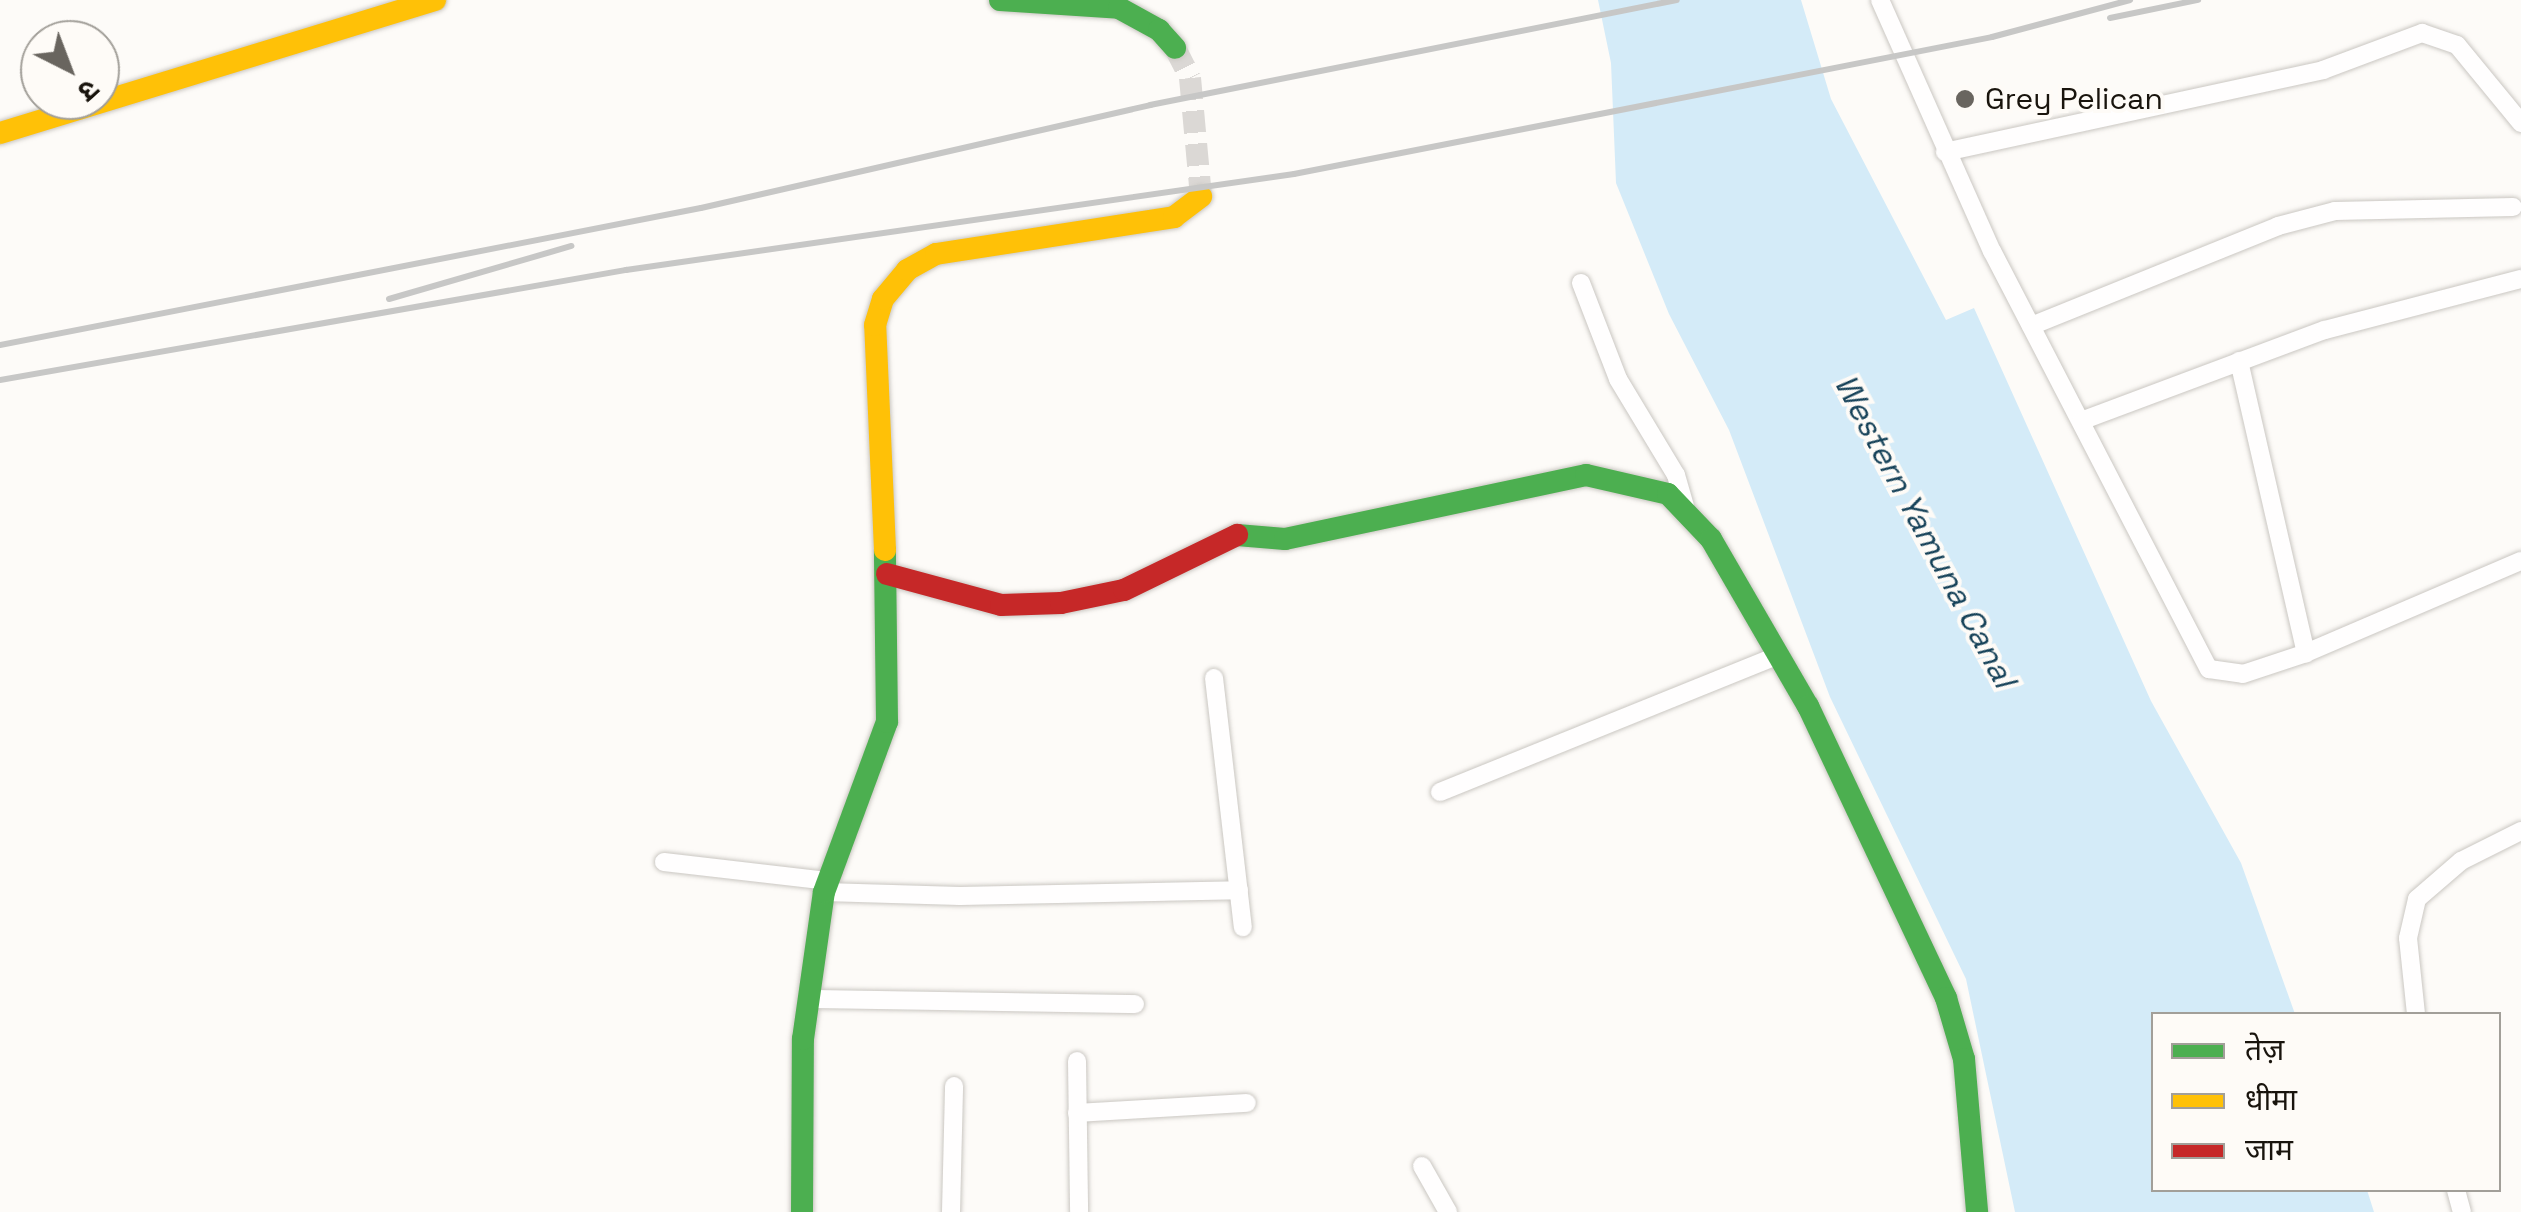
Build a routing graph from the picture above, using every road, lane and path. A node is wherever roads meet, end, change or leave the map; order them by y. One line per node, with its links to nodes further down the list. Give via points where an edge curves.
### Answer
1 (435, 0): 6 (street)
2 (1000, 0): 4 (street, via 1119,8 1159,30)
3 (1880, 0): 7 (street)
4 (1175, 48)
5 (2521, 123): 7 (street, via 2457,45 2422,33 2323,70)
6 (0, 134)
7 (1945, 152): 12 (street)
8 (1201, 197): 17 (street, via 1174,217 936,254 907,270 884,299 875,325)
9 (2513, 207): 12 (street, via 2334,212 2278,226)
10 (2521, 279): 13 (street, via 2325,330)
11 (1581, 284): 15 (street, via 1618,379 1676,475)
12 (2031, 326): 14 (street)
13 (2239, 361): 14 (street); 18 (street)
14 (2080, 421): 18 (street, via 2209,669 2232,676)
15 (1685, 506): 17 (street, via 1621,478 1538,482 1285,539 1234,535 1182,567 1124,590 1024,606); 19 (street)
16 (2521, 561): 18 (street)
17 (887, 574): 24 (street, via 884,738)
18 (2306, 653)
19 (1779, 655): 21 (street); 39 (street, via 1946,998 1964,1059)
20 (1214, 678): 25 (street)
21 (1440, 792)
22 (2521, 831): 29 (street, via 2461,861 2417,900 2408,938)
23 (664, 862): 24 (street)
24 (825, 886): 25 (street, via 960,896); 27 (street)
25 (1239, 890): 26 (street)
26 (1243, 927)
27 (808, 998): 28 (street); 35 (street)
28 (1135, 1004)
29 (2416, 1012)
30 (1076, 1062): 33 (street)
31 (954, 1086): 36 (street)
32 (1246, 1103): 33 (street)
33 (1076, 1112): 37 (street)
34 (1422, 1166): 38 (street)
35 (802, 1212)
36 (951, 1212)
37 (1079, 1212)
38 (1448, 1212)
39 (1977, 1212)

